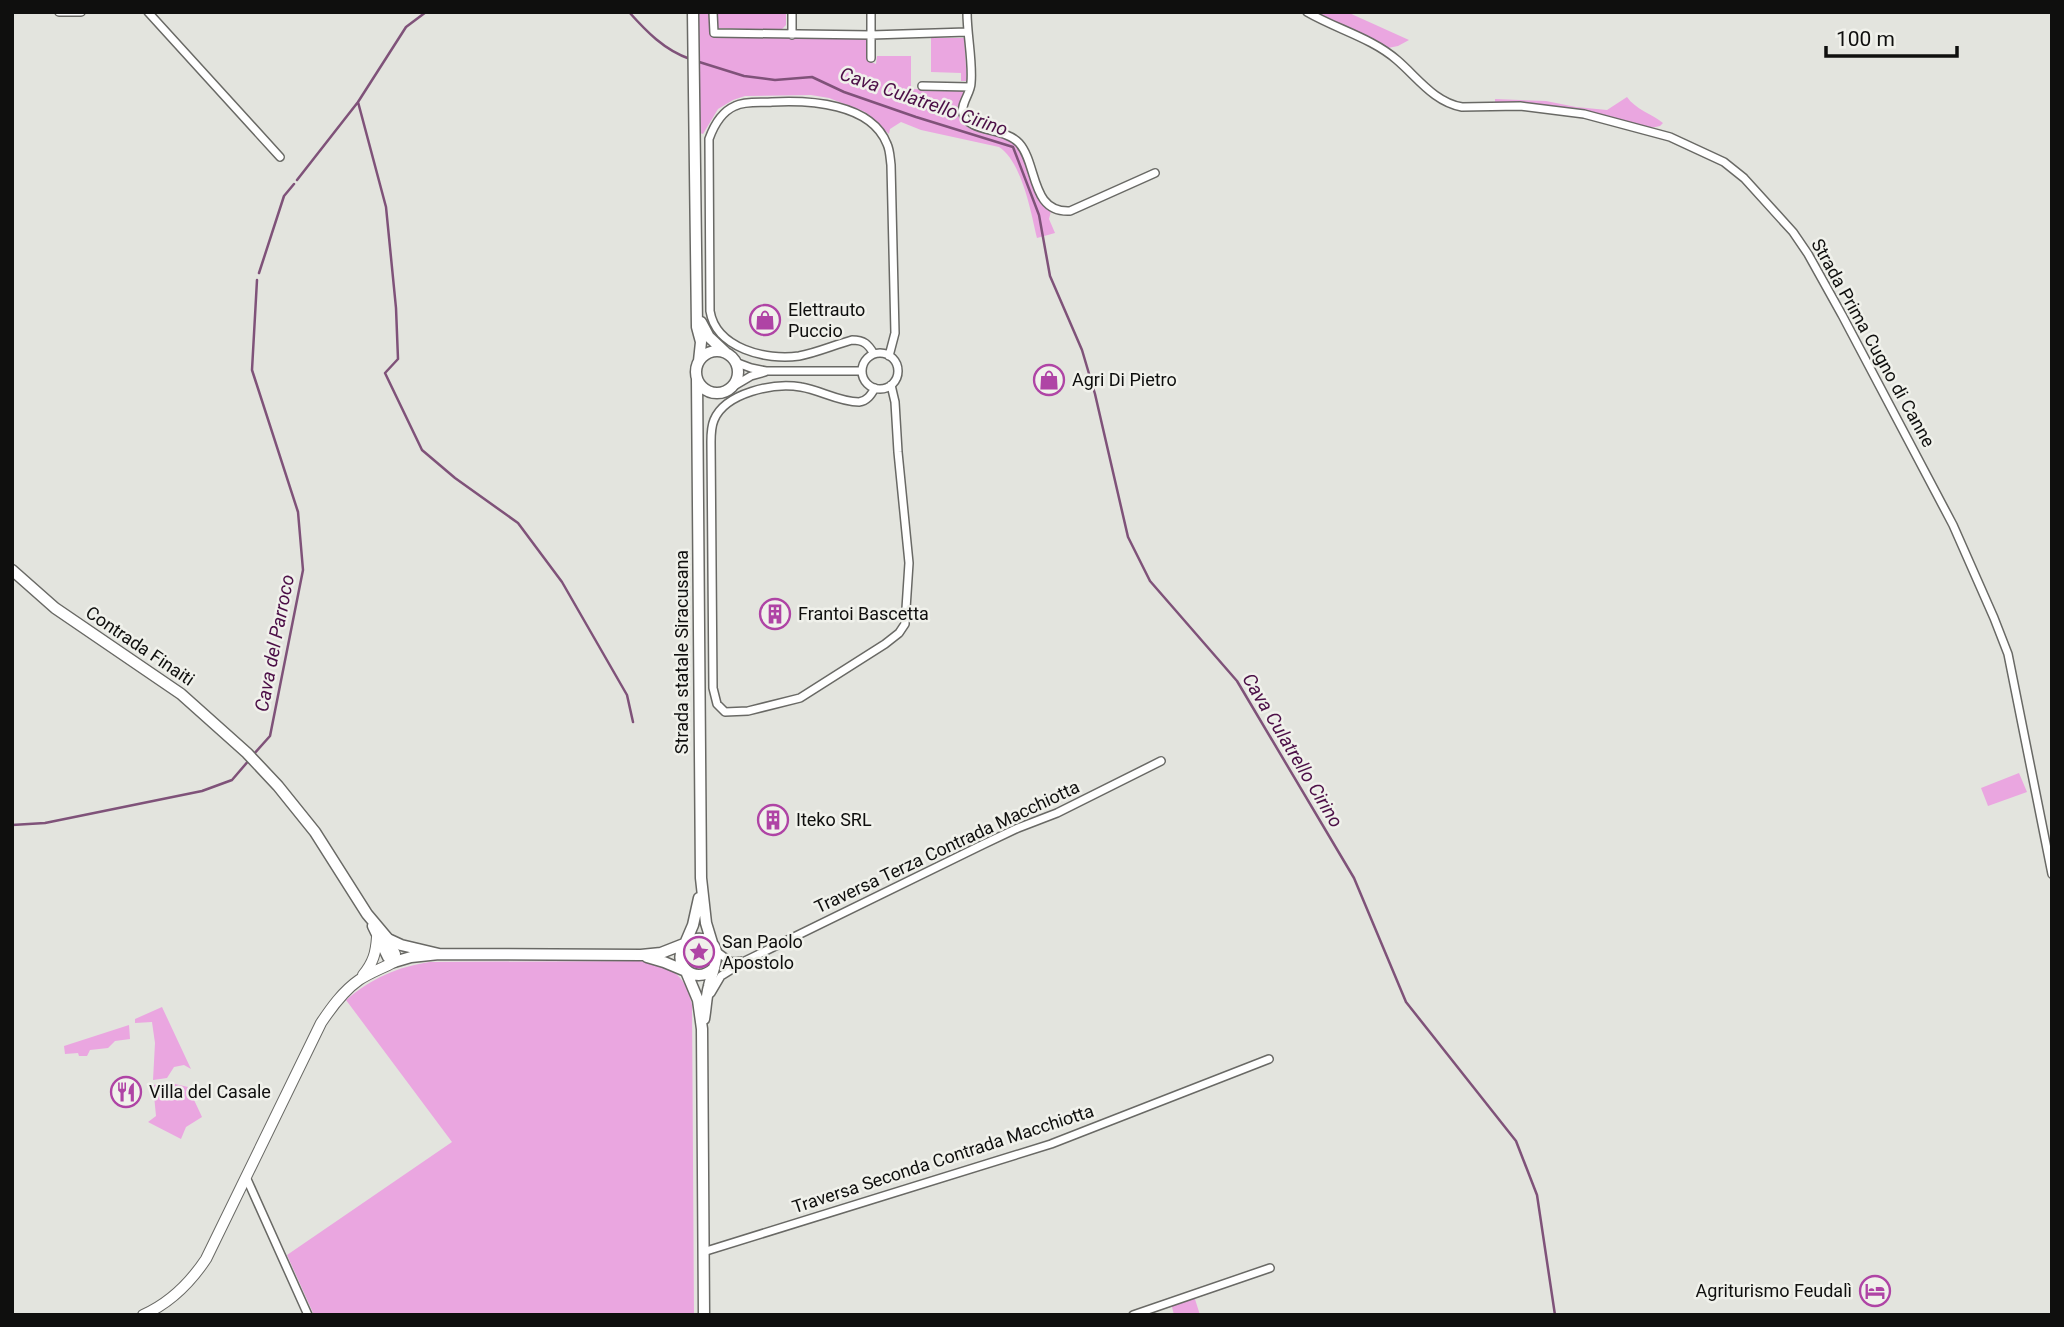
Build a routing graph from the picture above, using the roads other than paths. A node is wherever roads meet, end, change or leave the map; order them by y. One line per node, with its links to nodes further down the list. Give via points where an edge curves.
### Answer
1 (59, 12): 2 (street)
2 (82, 12)
3 (148, 12): 16 (street)
4 (693, 12): 18 (main road)
5 (713, 12): 11 (street, via 714,33)
6 (792, 12): 11 (street)
7 (871, 12): 12 (street)
8 (967, 12): 10 (street)
9 (1307, 12): 33 (street, Strada Prima Cugno di Canne, via 1389,53 1452,105 1520,106 1584,114 1670,137 1724,162 1793,232 1953,525 1994,618 2010,663)
10 (967, 32): 12 (street); 15 (street)
11 (792, 35): 12 (street)
12 (871, 35): 13 (street)
13 (872, 58)
14 (922, 86): 15 (street)
15 (971, 87): 17 (street, via 963,116 972,125 1017,141 1040,194 1057,210 1070,211)
16 (280, 157)
17 (1155, 173)
18 (698, 313): 19 (main road, via 709,337); 22 (main road)
19 (726, 353): 22 (main road, via 714,351); 23 (main road)
20 (874, 354): 21 (street); 21 (street, via 866,343 852,340 802,355 772,356 727,340 712,322 709,139 719,117 736,105 819,102 856,114 881,132 891,165 895,333); 25 (street)
21 (889, 356): 27 (street, via 898,370)
22 (699, 360): 26 (main road)
23 (735, 362): 24 (street); 29 (main road, via 738,373)
24 (766, 371): 25 (street); 29 (street)
25 (862, 371): 28 (street, via 866,382)
26 (697, 379): 29 (main road, via 706,389); 30 (main road, Strada statale Siracusana)
27 (891, 385): 28 (street); 28 (street, via 909,563 905,624 885,643 800,698 725,712 717,704 713,688 714,419 738,397 764,388 800,386 858,402)
28 (875, 388)
29 (724, 391): 30 (main road, via 706,404)
30 (698, 425): 34 (main road, Strada statale Siracusana)
31 (12, 570): 35 (main road, Contrada Finaiti, via 55,608 181,694 247,753 315,832)
32 (1161, 761): 40 (street, Traversa Terza Contrada Macchiotta)
33 (2052, 874)
34 (701, 878): 36 (main road, via 698,908); 37 (main road, via 706,923)
35 (383, 938): 38 (main road); 41 (main road, via 387,957); 44 (street)
36 (686, 944): 37 (main road, via 702,939); 39 (main road); 42 (main road, via 681,958)
37 (715, 948): 40 (street, via 731,962); 43 (main road)
38 (439, 954): 39 (main road); 41 (main road)
39 (641, 956): 42 (main road)
40 (745, 961): 43 (street, Traversa Terza Contrada Macchiotta)
41 (394, 962): 44 (street)
42 (687, 971): 43 (main road); 45 (main road)
43 (713, 974): 45 (main road)
44 (360, 979): 47 (street, via 321,1023)
45 (702, 1029): 48 (main road)
46 (1269, 1059): 48 (street, Traversa Seconda Contrada Macchiotta, via 1051,1144)
47 (246, 1177): 50 (street, via 195,1275 177,1294); 51 (street)
48 (703, 1252): 52 (main road)
49 (1270, 1268): 53 (street)
50 (145, 1314)
51 (307, 1315)
52 (704, 1315)
53 (1133, 1315)

